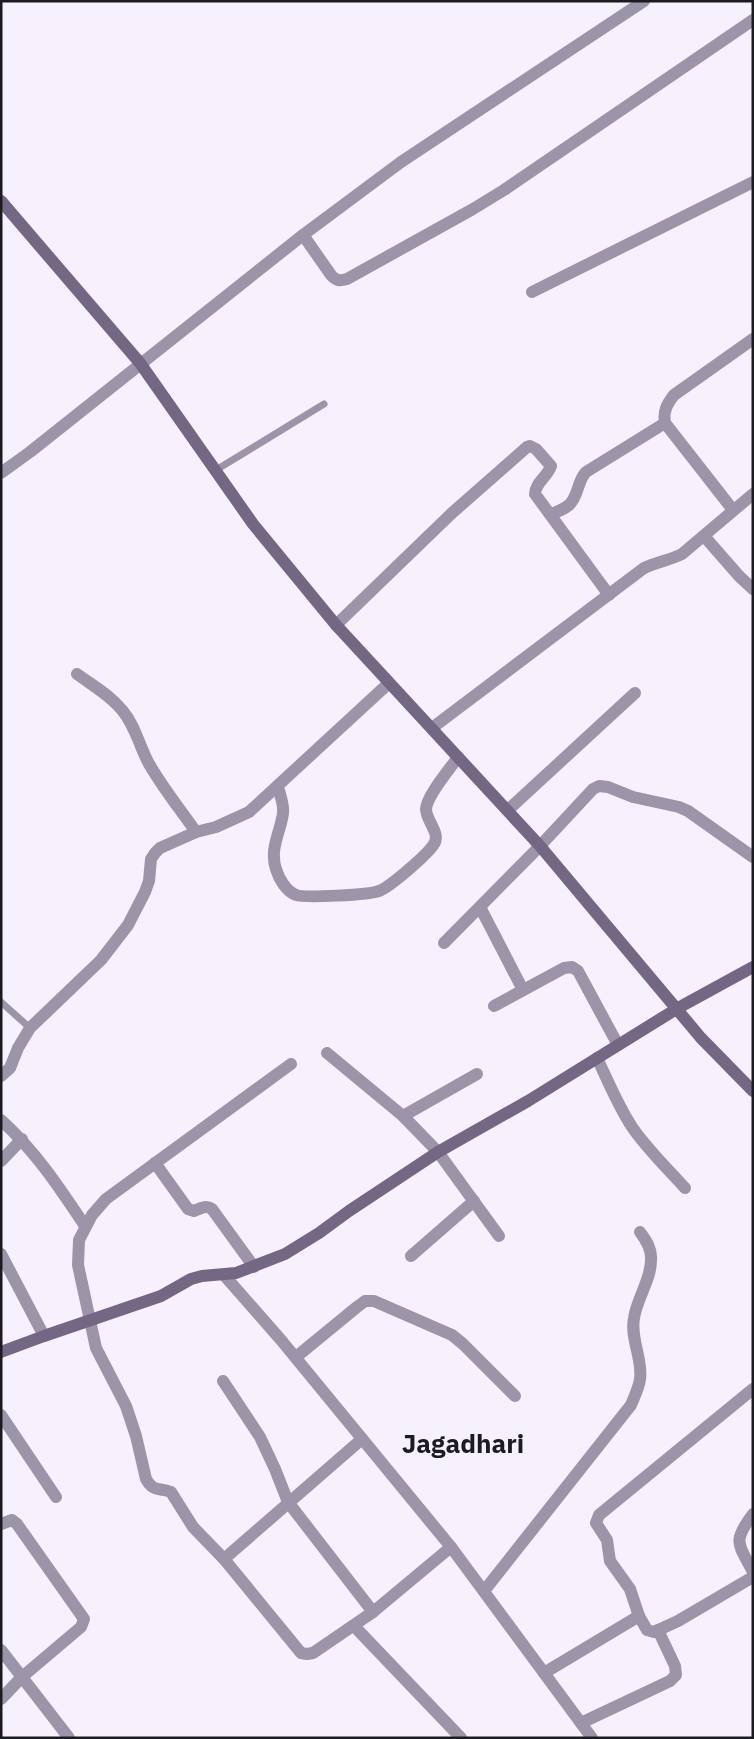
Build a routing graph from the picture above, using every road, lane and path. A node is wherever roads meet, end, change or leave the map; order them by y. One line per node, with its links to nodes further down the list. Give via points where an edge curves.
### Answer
1 (644, 1): 5 (street, via 400,162)
2 (753, 20): 5 (street, via 504,190 347,279 335,279)
3 (753, 182): 6 (street)
4 (1, 200): 8 (street)
5 (303, 235): 8 (street)
6 (532, 292)
7 (753, 339): 10 (street, via 674,395 667,404)
8 (140, 364): 11 (street); 12 (street)
9 (324, 404): 11 (lane)
10 (665, 423): 14 (street); 15 (street, via 586,472 570,504)
11 (216, 470): 19 (street, via 253,524)
12 (1, 472)
13 (753, 494): 14 (street)
14 (733, 510): 16 (street)
15 (550, 514): 18 (street); 19 (street, via 535,494 535,489 551,466 530,446 452,513)
16 (704, 536): 17 (street); 18 (street, via 673,559 644,568)
17 (753, 589)
18 (609, 594): 23 (street)
19 (336, 625): 21 (street)
20 (77, 674): 27 (street, via 123,710 155,774)
21 (389, 683): 23 (street); 25 (street)
22 (635, 693): 26 (street)
23 (432, 728): 24 (street)
24 (458, 757): 25 (street, via 426,807 436,843 388,886 371,894 300,896 288,891 274,859 283,811); 26 (street)
25 (278, 787): 27 (street, via 249,812)
26 (508, 810): 28 (street)
27 (196, 832): 37 (street, via 155,853 145,892 116,943)
28 (540, 846): 29 (street, via 592,789 599,786 688,811); 30 (street); 36 (street)
29 (753, 857)
30 (480, 907): 31 (street); 33 (street)
31 (444, 943)
32 (753, 967): 36 (street)
33 (523, 990): 35 (street); 38 (street, via 572,967 578,971)
34 (1, 1002): 37 (lane)
35 (494, 1006)
36 (678, 1008): 38 (street); 44 (street, via 718,1057)
37 (30, 1028): 43 (street, via 10,1068)
38 (618, 1045): 40 (street)
39 (327, 1053): 45 (street)
40 (598, 1058): 48 (street); 51 (street, via 631,1126)
41 (291, 1064): 50 (street)
42 (477, 1074): 45 (street)
43 (1, 1076)
44 (753, 1091)
45 (403, 1116): 48 (street)
46 (1, 1120): 47 (street)
47 (22, 1139): 49 (street); 53 (street)
48 (438, 1152): 52 (street); 58 (street, via 306,1241)
49 (1, 1161)
50 (155, 1163): 53 (street, via 106,1199); 58 (street, via 188,1209 212,1209)
51 (685, 1188)
52 (474, 1201): 55 (street); 57 (street)
53 (86, 1226): 60 (street, via 79,1240 78,1265)
54 (640, 1232): 77 (street, via 651,1259 633,1321 640,1375 631,1404)
55 (499, 1236)
56 (1, 1254): 61 (street)
57 (410, 1256)
58 (254, 1267): 59 (street)
59 (224, 1275): 60 (street, via 197,1277 161,1296); 63 (street)
60 (90, 1320): 61 (street); 74 (street, via 96,1348 126,1406 146,1479 158,1490 171,1492 193,1527)
61 (44, 1336): 62 (street)
62 (1, 1352)
63 (296, 1357): 66 (street, via 365,1301 374,1301 452,1336); 68 (street)
64 (223, 1381): 70 (street, via 260,1436)
65 (753, 1389): 79 (street, via 596,1519 597,1527 607,1540 610,1561 630,1589)
66 (515, 1396)
67 (1, 1415): 69 (street)
68 (362, 1439): 70 (street); 73 (street)
69 (56, 1496)
70 (288, 1502): 74 (street); 78 (street)
71 (753, 1514): 75 (street, via 738,1540)
72 (1, 1524): 84 (street, via 12,1520 17,1524 84,1619 81,1627)
73 (451, 1547): 77 (street); 78 (street)
74 (224, 1559): 80 (street, via 301,1653 313,1653)
75 (753, 1572)
76 (753, 1577): 81 (street)
77 (484, 1591): 83 (street)
78 (373, 1612): 80 (street)
79 (639, 1616): 81 (street, via 647,1630); 83 (street)
80 (354, 1626): 88 (street)
81 (658, 1630): 86 (street, via 676,1675 670,1681)
82 (1, 1650): 84 (street)
83 (544, 1673): 86 (street)
84 (22, 1677): 85 (street); 87 (street)
85 (1, 1699)
86 (581, 1723): 89 (street)
87 (69, 1738)
88 (461, 1738)
89 (592, 1738)

